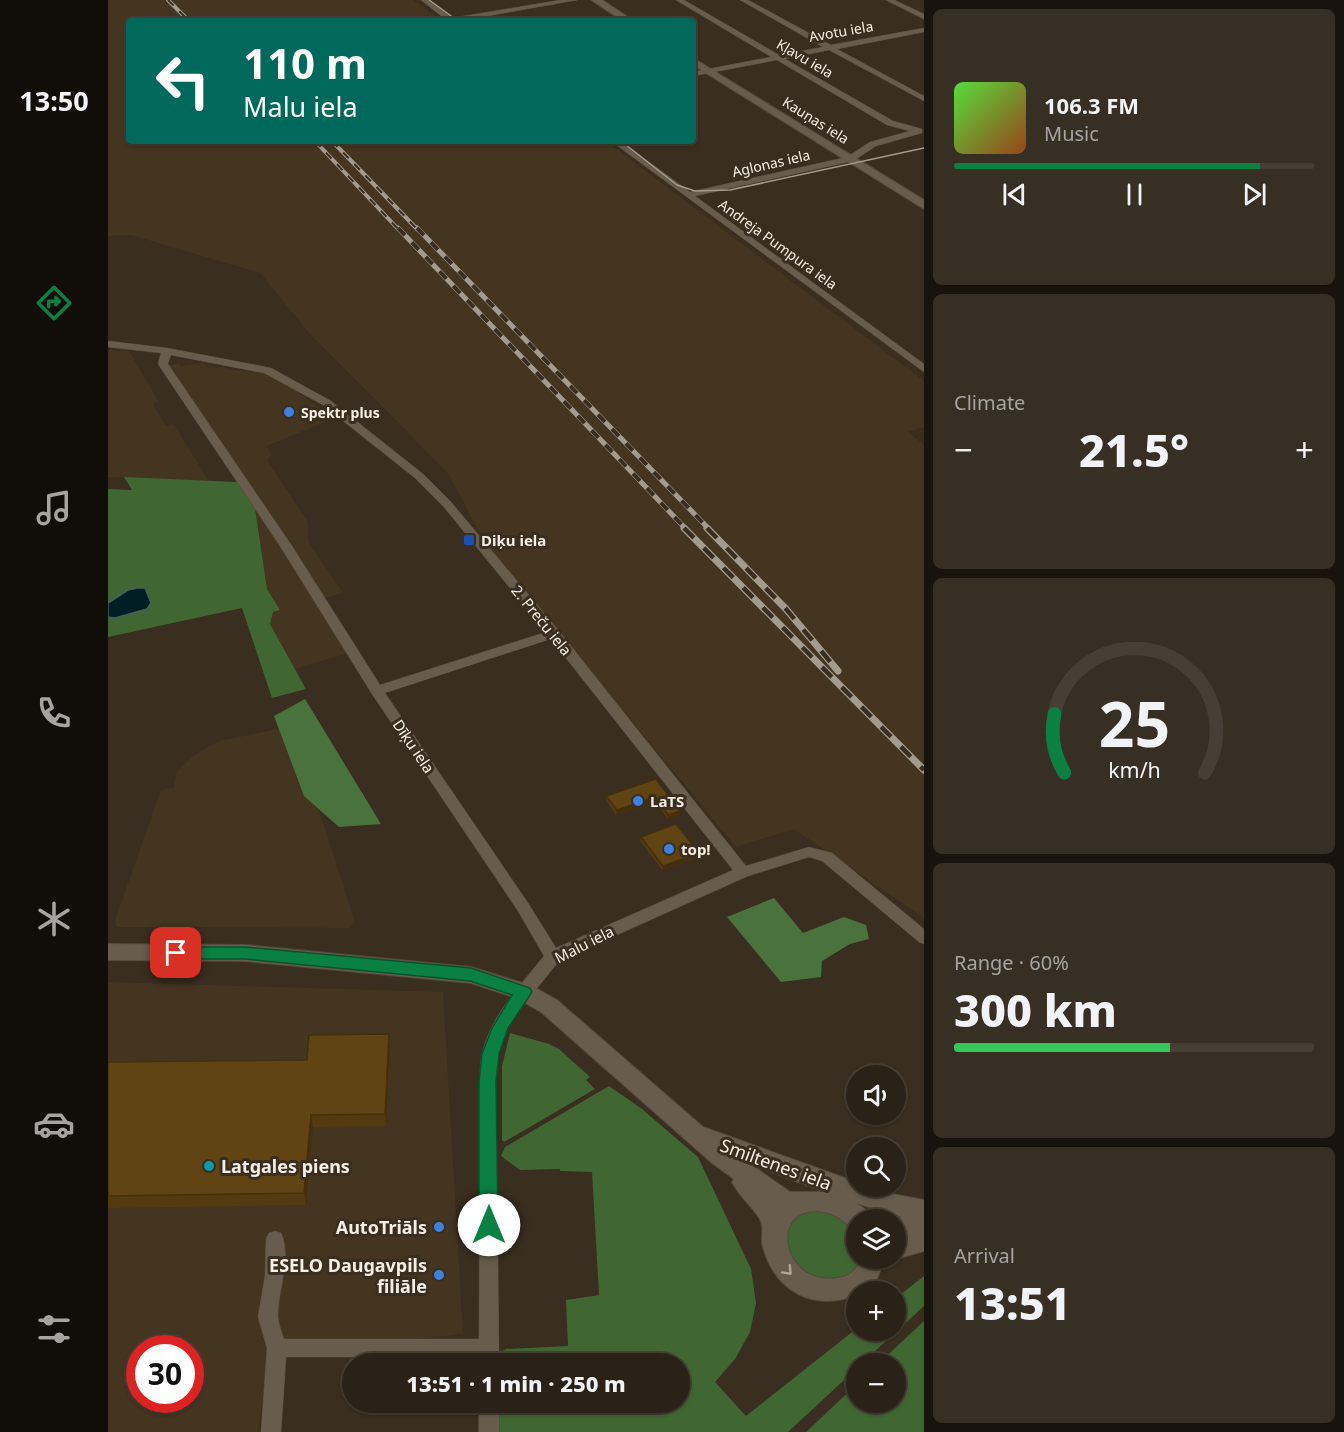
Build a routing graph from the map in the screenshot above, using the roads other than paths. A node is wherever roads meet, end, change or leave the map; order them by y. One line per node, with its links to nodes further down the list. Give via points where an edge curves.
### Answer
1 (424, 0): 8 (street)
2 (574, 0): 9 (street)
3 (596, 0): 10 (street)
4 (679, 0): 13 (street, Kļavu iela)
5 (743, 0): 12 (street)
6 (889, 0): 7 (street)
7 (924, 17)
8 (448, 18)
9 (469, 18)
10 (624, 18)
11 (924, 30): 12 (street, Avotu iela)
12 (830, 47): 13 (street, Avotu iela); 17 (street)
13 (776, 57): 15 (street, Avotu iela); 18 (street, Kļavu iela, via 890,123)
14 (696, 63): 15 (street, Kauņas iela)
15 (709, 71): 16 (street, Avotu iela); 20 (street, Kauņas iela)
16 (696, 73)
17 (924, 99)
18 (922, 130): 20 (street, Aglonas iela, via 873,144)
19 (619, 144): 21 (street, Andreja Pumpura iela)
20 (850, 159): 21 (street, Aglonas iela); 22 (street, Kauņas iela)
21 (688, 195): 25 (street, Andreja Pumpura iela)
22 (924, 205)
23 (108, 344): 24 (street, 2. Preču iela)
24 (167, 351): 26 (street, 2. Preču iela, via 267,370 345,416 420,476 447,504); 27 (street, Dīķu iela, via 163,364 286,546)
25 (924, 369)
26 (554, 634): 27 (street); 28 (street, 2. Preču iela)
27 (377, 691): 31 (street, Dīķu iela)
28 (743, 872): 29 (street, via 809,852 826,857); 31 (street, Malu iela)
29 (924, 938)
30 (108, 952): 32 (street, via 245,953 471,975)
31 (553, 957): 32 (street, Malu iela)
32 (524, 992): 33 (street, Smiltenes iela, via 549,1006); 47 (street, via 505,1018 490,1054)
33 (697, 1134): 34 (street, Smiltenes iela); 37 (street, Smiltenes iela, via 887,1204)
34 (720, 1156): 35 (street, Smiltenes iela, via 786,1202); 39 (street, Smiltenes iela, via 764,1205)
35 (807, 1202): 36 (street, Smiltenes iela, via 831,1203); 39 (street, Smiltenes iela, via 787,1211)
36 (846, 1209)
37 (924, 1211)
38 (924, 1225): 40 (street)
39 (775, 1228): 44 (street, Smiltenes iela, one-way to 44, via 774,1250 779,1262 809,1287 849,1288)
40 (906, 1228)
41 (275, 1239): 45 (street, via 268,1317)
42 (924, 1240): 43 (street)
43 (906, 1245)
44 (869, 1269)
45 (277, 1348): 46 (street); 49 (street)
46 (410, 1353)
47 (489, 1353)
48 (489, 1413): 50 (street)
49 (271, 1432)
50 (489, 1432)

